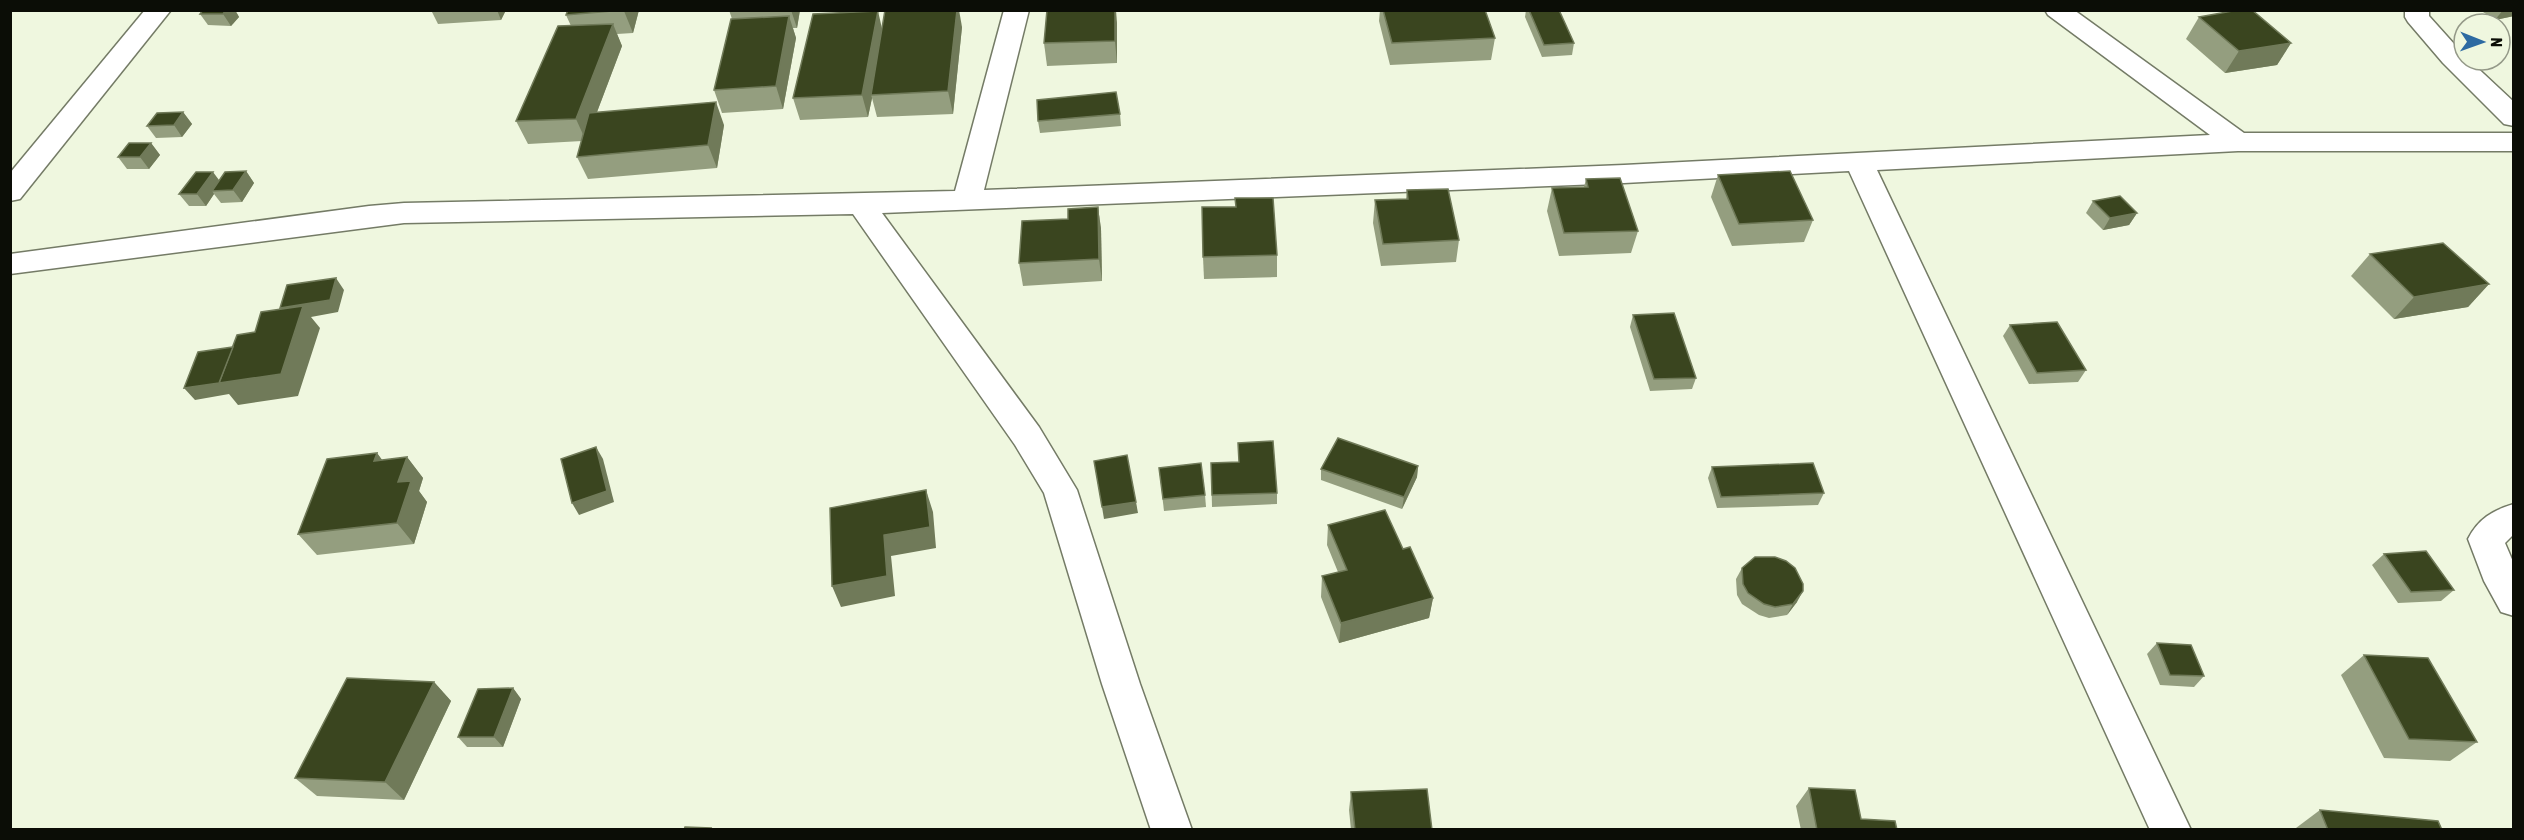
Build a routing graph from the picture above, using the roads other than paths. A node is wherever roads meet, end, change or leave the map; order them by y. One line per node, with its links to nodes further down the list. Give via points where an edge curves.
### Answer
1 (159, 10): 9 (street)
2 (1017, 10): 10 (street)
3 (2057, 10): 6 (street)
4 (2412, 13): 5 (street)
5 (2514, 118)
6 (2238, 142): 7 (street); 8 (street)
7 (2514, 142)
8 (1858, 162): 10 (street); 16 (street)
9 (10, 192)
10 (967, 200): 11 (street)
11 (861, 204): 12 (street, via 369,216); 15 (street, via 1027,436 1060,490)
12 (10, 264)
13 (2514, 518): 14 (street, via 2504,521 2486,539)
14 (2514, 601)
15 (1172, 830)
16 (2171, 830)

